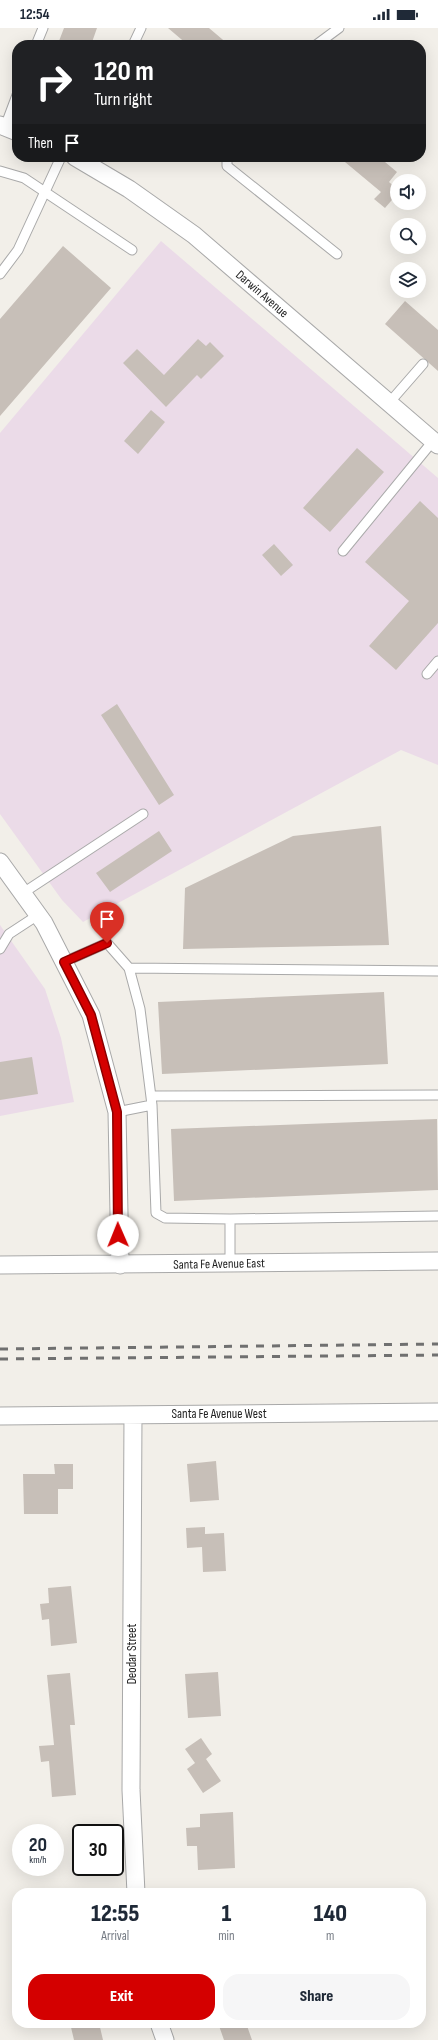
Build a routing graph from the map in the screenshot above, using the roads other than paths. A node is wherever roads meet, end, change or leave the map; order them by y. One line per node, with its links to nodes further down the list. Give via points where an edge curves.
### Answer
1 (43, 28): 4 (lane)
2 (141, 28): 5 (lane)
3 (339, 28): 6 (lane)
4 (38, 40)
5 (135, 40)
6 (323, 40)
7 (12, 112): 8 (lane)
8 (7, 128)
9 (59, 162): 13 (lane)
10 (83, 162): 18 (street, Darwin Avenue, via 129,189 194,235)
11 (227, 162): 15 (lane, via 227,166)
12 (0, 171): 13 (lane, via 24,178)
13 (45, 192): 14 (lane); 16 (lane, via 18,250)
14 (132, 250)
15 (337, 254)
16 (0, 274)
17 (424, 364): 18 (lane)
18 (389, 403): 19 (street, Darwin Avenue)
19 (436, 443): 20 (lane)
20 (343, 551)
21 (438, 661): 22 (lane)
22 (427, 674)
23 (143, 814): 25 (lane)
24 (0, 862): 25 (street)
25 (23, 893): 26 (street)
26 (38, 914): 27 (lane, via 9,934); 28 (street)
27 (0, 949)
28 (64, 962): 29 (lane, via 107,943); 34 (street, via 91,1015)
29 (129, 968): 30 (lane); 32 (lane, via 140,1009)
30 (438, 971)
31 (438, 1095): 32 (lane)
32 (151, 1096): 33 (lane)
33 (152, 1106): 34 (lane); 36 (lane, via 156,1213 165,1218)
34 (117, 1112): 38 (street)
35 (438, 1216): 36 (lane)
36 (230, 1219): 39 (lane)
37 (438, 1261): 39 (street, Santa Fe Avenue East)
38 (120, 1264): 39 (street, Santa Fe Avenue East); 40 (street, Santa Fe Avenue East)
39 (230, 1264)
40 (0, 1265)
41 (438, 1412): 42 (street, Santa Fe Avenue West)
42 (133, 1415): 43 (street, Santa Fe Avenue West); 44 (street, Deodar Street, via 131,1790)
43 (0, 1416)
44 (136, 1888)
45 (161, 2028): 46 (street)
46 (165, 2040)

